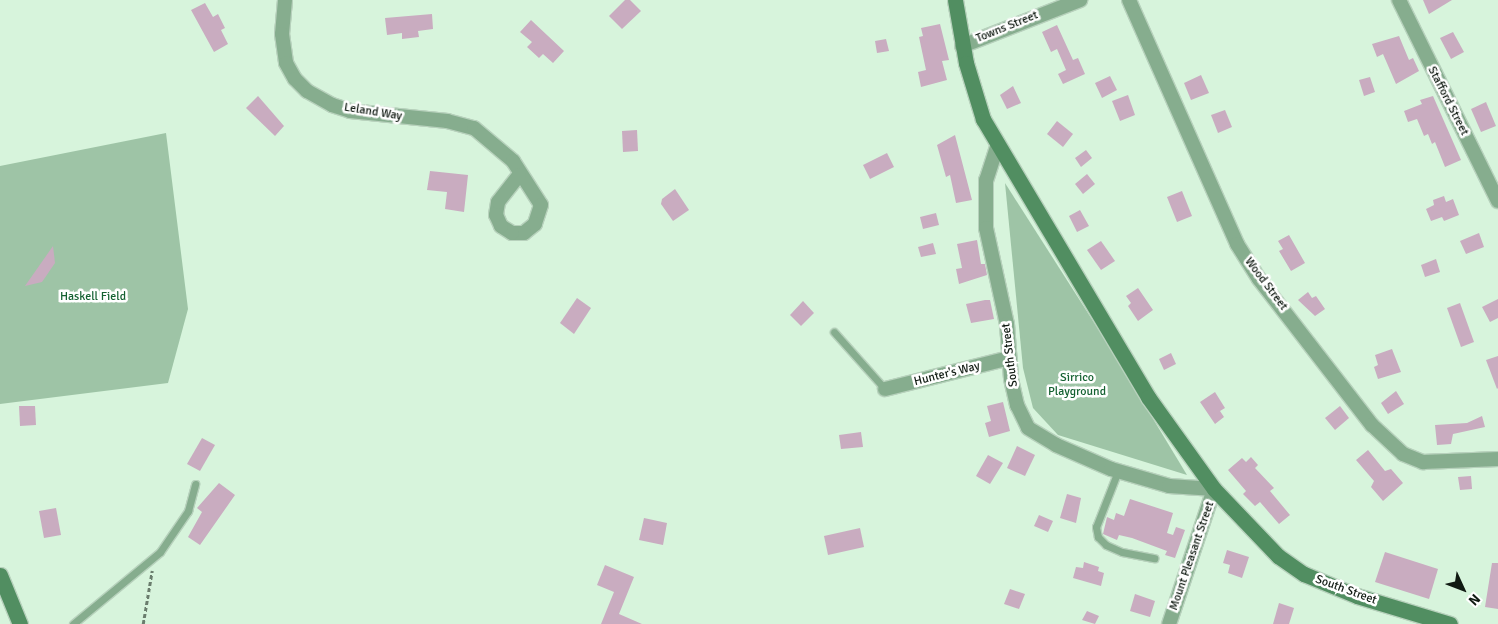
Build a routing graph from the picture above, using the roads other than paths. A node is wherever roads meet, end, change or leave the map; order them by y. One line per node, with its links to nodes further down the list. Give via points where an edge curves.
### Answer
1 (285, 0): 8 (street, Leland Way, via 282,34 286,63 307,91 350,111 447,121 474,128 499,147)
2 (955, 0): 6 (street, South Street)
3 (1080, 0): 6 (street, Towns Street)
4 (1128, 0): 13 (street, Wood Street, via 1237,244 1259,279 1372,425 1403,454 1423,462)
5 (1399, 0): 9 (street, Stafford Street)
6 (962, 46): 7 (street, South Street, via 983,119)
7 (998, 144): 11 (street, South Street, via 986,180 986,228 1007,324); 16 (street, South Street, via 1148,397)
8 (519, 175)
9 (1498, 201)
10 (834, 332): 12 (lane)
11 (1009, 358): 12 (street, Hunter's Way); 14 (street, South Street, via 1017,405 1028,428 1056,445)
12 (885, 389)
13 (1498, 459)
14 (1118, 471): 16 (street, South Street, via 1169,486); 17 (lane, via 1096,527 1098,536 1114,549)
15 (195, 484): 20 (lane, via 188,511 154,556)
16 (1214, 489): 21 (street, Mount Pleasant Street); 22 (street, South Street, via 1278,556 1304,574 1357,596)
17 (1154, 558)
18 (0, 575): 19 (street)
19 (20, 624)
20 (73, 624)
21 (1169, 624)
22 (1450, 624)

